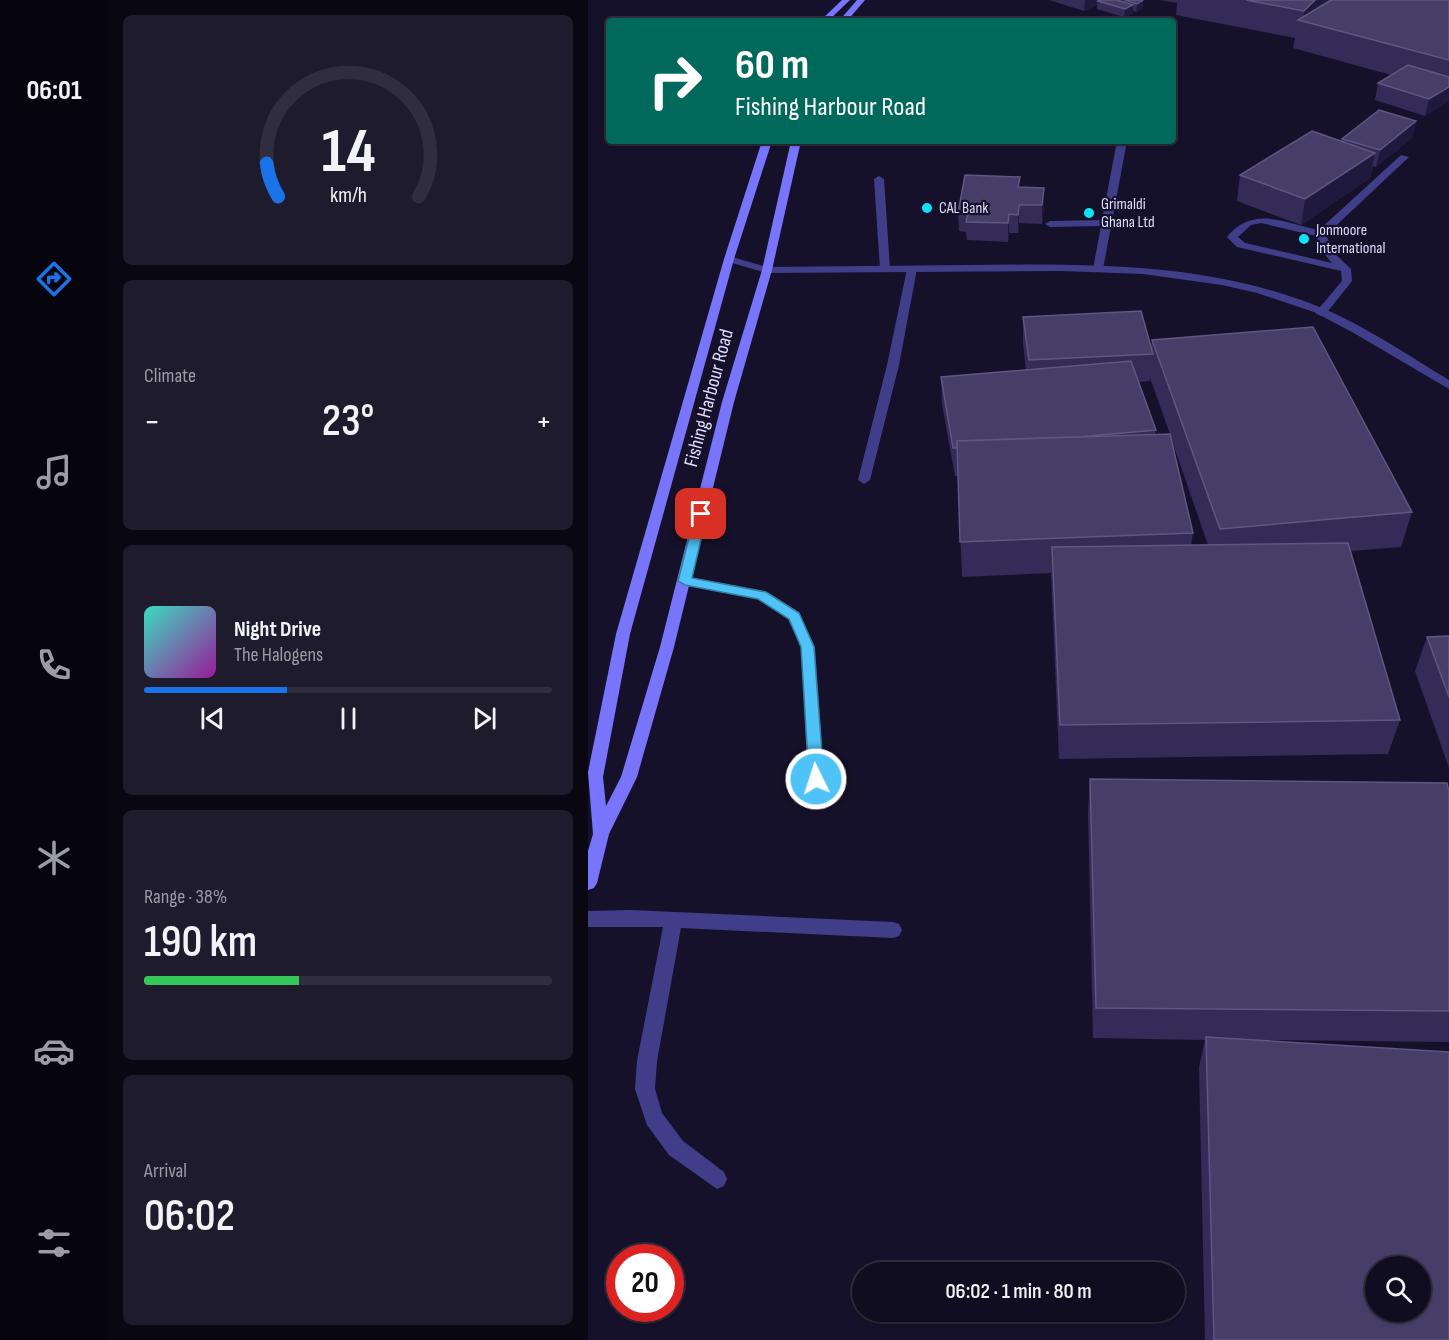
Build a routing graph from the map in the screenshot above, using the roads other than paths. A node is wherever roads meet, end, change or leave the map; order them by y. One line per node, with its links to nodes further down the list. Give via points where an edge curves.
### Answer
1 (846, 0): 3 (street)
2 (861, 0): 4 (street)
3 (827, 18)
4 (846, 18)
5 (766, 144): 13 (street, Fishing Harbour Road)
6 (795, 144): 18 (street, Fishing Harbour Road)
7 (1121, 144): 10 (street)
8 (1404, 157): 12 (street)
9 (879, 179): 16 (street)
10 (1107, 223): 11 (street); 15 (street)
11 (1050, 224)
12 (1321, 234): 17 (street, via 1322,246); 17 (street, via 1251,220 1232,237 1242,245)
13 (729, 258): 18 (street); 24 (street, Fishing Harbour Road, via 623,634 595,777)
14 (912, 268): 15 (street); 16 (street); 21 (street)
15 (1098, 268): 19 (street, via 1180,275 1242,286)
16 (885, 269): 18 (street)
17 (1346, 269): 19 (street, via 1347,281)
18 (767, 270): 22 (street, Fishing Harbour Road, via 728,402)
19 (1322, 313): 20 (street)
20 (1449, 385)
21 (864, 480)
22 (685, 581): 23 (street, via 762,595 794,616 808,647); 24 (street, Fishing Harbour Road, via 629,777)
23 (816, 779)
24 (601, 834): 25 (street, Fishing Harbour Road)
25 (588, 883)
26 (588, 919): 27 (street)
27 (673, 921): 28 (street); 29 (street, via 646,1061 645,1089 654,1118 676,1148)
28 (893, 930)
29 (717, 1179)

